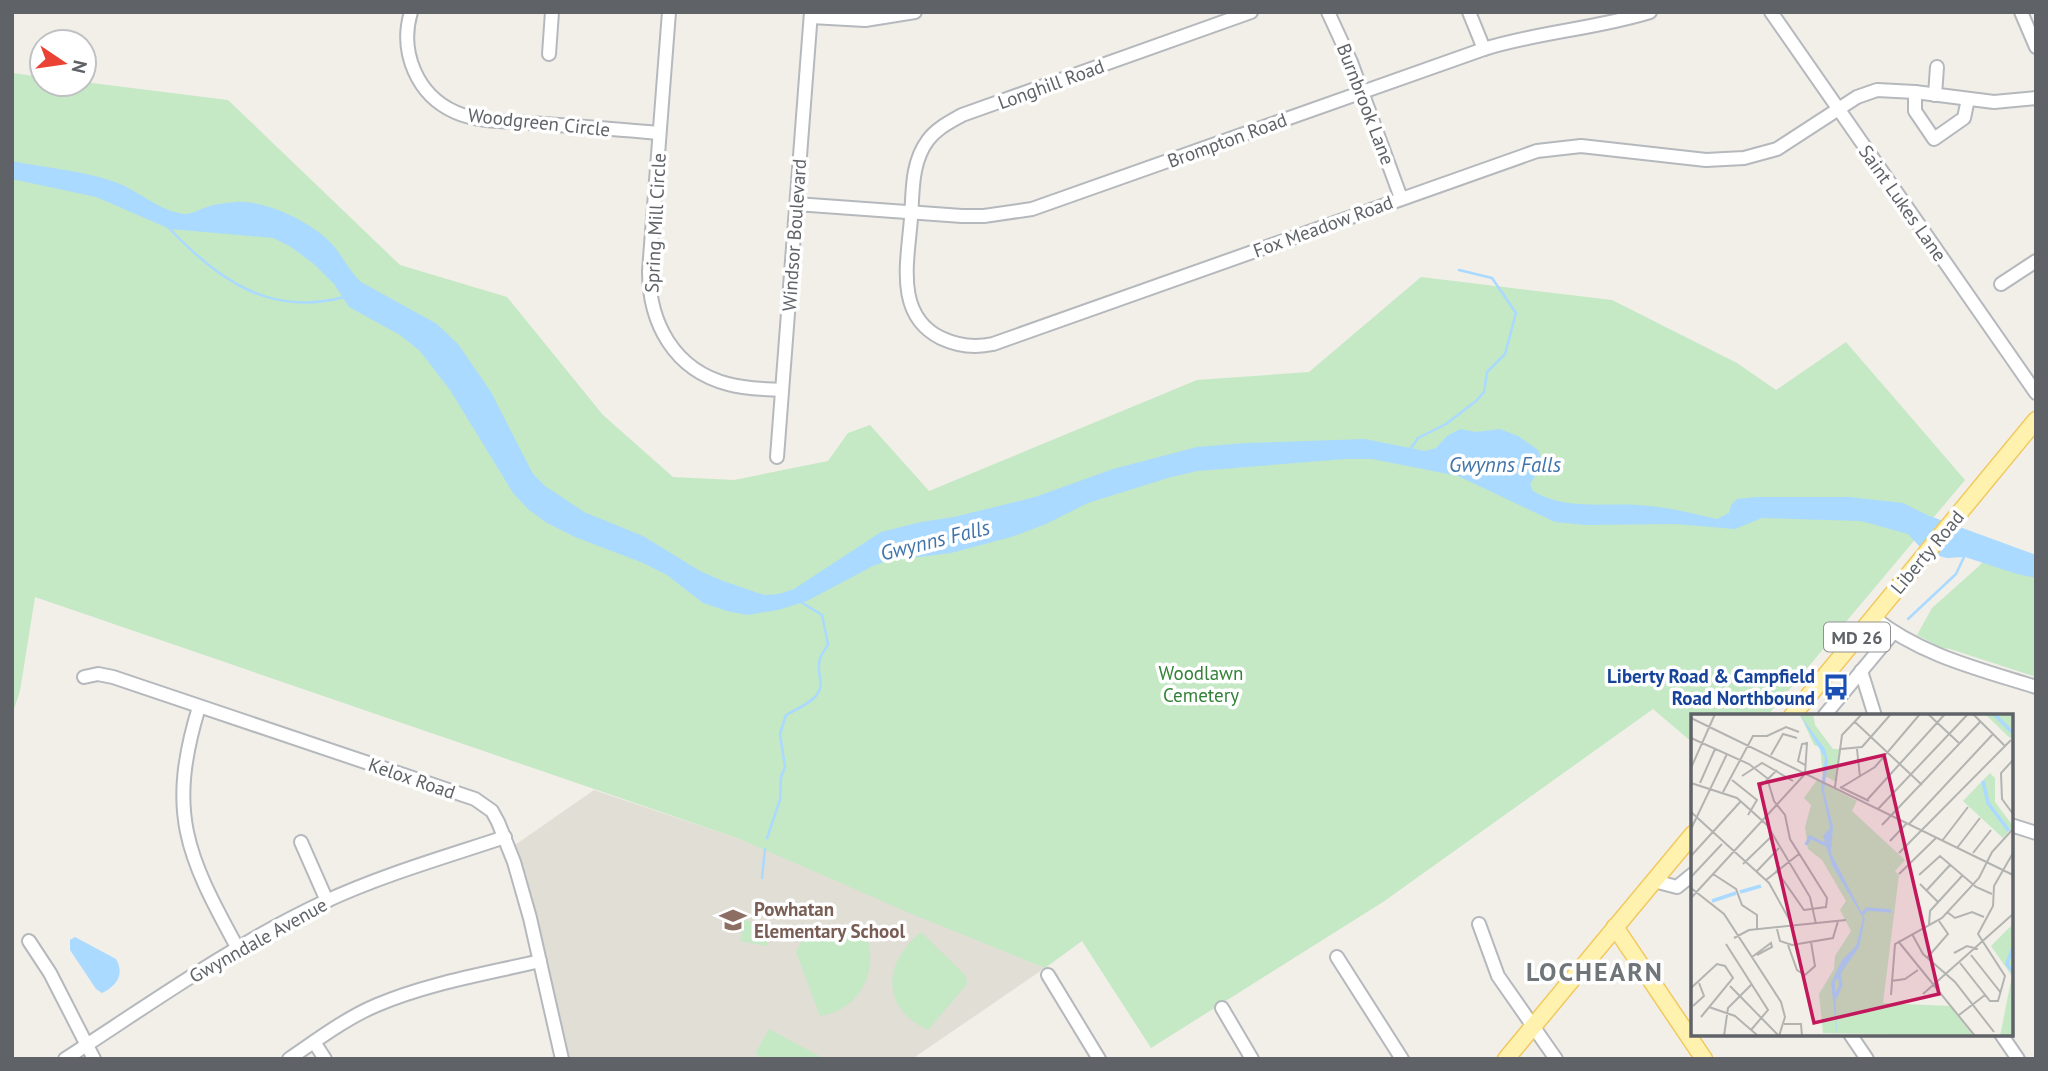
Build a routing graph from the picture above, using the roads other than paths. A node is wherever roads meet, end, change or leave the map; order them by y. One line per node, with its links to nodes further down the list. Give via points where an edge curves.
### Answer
1 (411, 12): 23 (street, Woodgreen Circle, via 407,36 413,69 430,95 457,113)
2 (552, 12): 15 (street)
3 (669, 12): 23 (street, Spring Mill Circle)
4 (915, 12): 11 (street, via 865,20)
5 (1251, 12): 26 (street, Longhill Road, via 948,122 921,152)
6 (1328, 12): 17 (street, Burnbrook Lane)
7 (1469, 12): 14 (street)
8 (1650, 12): 12 (street, Brompton Road)
9 (1771, 12): 22 (street, Saint Lukes Lane)
10 (2021, 12): 13 (street)
11 (811, 15): 25 (street, Windsor Boulevard)
12 (1601, 19): 14 (street, Brompton Road)
13 (2034, 39)
14 (1484, 49): 17 (street, Brompton Road)
15 (549, 54)
16 (1937, 67): 19 (street)
17 (1363, 91): 24 (street, Burnbrook Lane); 26 (street, Brompton Road, via 1032,209 984,216)
18 (1915, 92): 19 (street, Fox Meadow Road); 21 (street, via 1915,111 1934,139 1964,118); 22 (street, Fox Meadow Road, via 1877,90)
19 (1935, 94): 21 (street, Fox Meadow Road)
20 (2036, 98): 21 (street, Fox Meadow Road, via 2012,102)
21 (1968, 99)
22 (1838, 109): 24 (street, Fox Meadow Road, via 1785,145 1744,158 1706,160 1603,147 1561,147 1516,157); 30 (street, Saint Lukes Lane)
23 (659, 133): 29 (street, Spring Mill Circle, via 649,271 655,317 673,348 701,373 730,385)
24 (1401, 198): 26 (street, Fox Meadow Road, via 1006,339 972,347 935,335 913,311 906,277)
25 (796, 204): 26 (street, Brompton Road); 29 (street, Windsor Boulevard)
26 (911, 213)
27 (2036, 261): 28 (street)
28 (2001, 284)
29 (782, 390): 32 (street, Windsor Boulevard)
30 (2036, 393)
31 (2036, 420): 33 (main road, Liberty Road / MD 26)
32 (777, 457)
33 (1873, 617): 34 (street); 39 (main road, Liberty Road / MD 26)
34 (1893, 633): 35 (street); 37 (street, via 1928,652)
35 (1861, 671): 40 (street); 41 (street)
36 (84, 677): 38 (street, Kelox Road, via 113,677)
37 (2036, 687)
38 (199, 706): 45 (street, Kelox Road, via 475,799 492,811); 53 (street, via 182,788 187,840)
39 (1794, 714)
40 (1826, 714)
41 (1874, 714)
42 (2013, 826): 43 (street)
43 (2036, 833)
44 (1691, 836): 48 (main road)
45 (505, 837): 49 (street, Gwynndale Avenue); 55 (street, Kelox Road)
46 (301, 842): 49 (street)
47 (1691, 876): 48 (street, via 1677,887)
48 (1654, 881): 51 (main road)
49 (327, 901): 53 (street, Gwynndale Avenue)
50 (1479, 925): 58 (street, via 1498,976)
51 (1615, 926): 58 (main road); 73 (main road)
52 (29, 942): 62 (street)
53 (237, 947): 62 (street, Gwynndale Avenue)
54 (1337, 957): 70 (street)
55 (540, 961): 61 (street, via 403,996 359,1014); 67 (street, Kelox Road)
56 (1048, 975): 68 (street)
57 (1222, 1008): 69 (street)
58 (1533, 1027): 71 (main road); 72 (street)
59 (1851, 1036): 74 (street)
60 (2002, 1036): 75 (street)
61 (314, 1042): 65 (street); 66 (street)
62 (86, 1045): 63 (street, Gwynndale Avenue); 64 (street)
63 (65, 1059)
64 (94, 1059)
65 (289, 1059)
66 (325, 1059)
67 (562, 1059)
68 (1100, 1059)
69 (1252, 1059)
70 (1402, 1059)
71 (1506, 1059)
72 (1556, 1059)
73 (1704, 1059)
74 (1867, 1059)
75 (2018, 1059)

